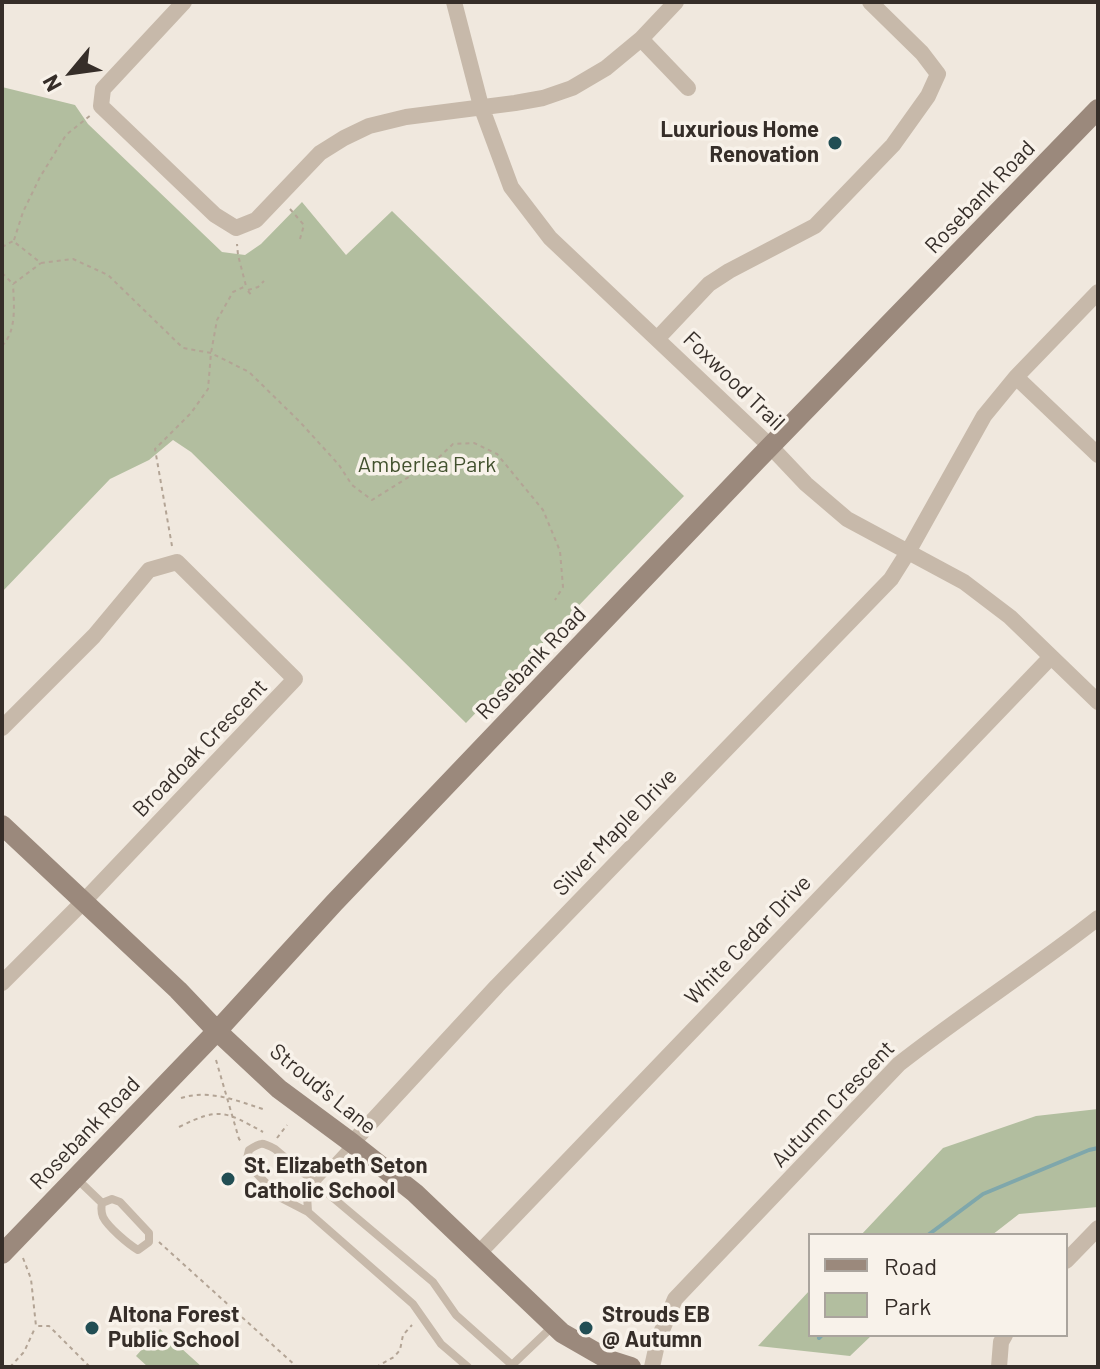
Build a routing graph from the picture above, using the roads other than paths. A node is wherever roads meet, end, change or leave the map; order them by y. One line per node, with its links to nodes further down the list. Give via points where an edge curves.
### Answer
1 (184, 2): 7 (street, via 103,89 101,106 215,215 236,228 256,220 320,153 344,138 406,117)
2 (454, 2): 7 (street, Foxwood Trail)
3 (676, 2): 5 (street)
4 (870, 2): 10 (street, via 938,74 928,96 893,145 815,226 709,284)
5 (641, 39): 6 (street); 7 (street, via 572,88 543,98)
6 (688, 88)
7 (481, 106): 10 (street, Foxwood Trail, via 511,187 550,238)
8 (1098, 109): 12 (street, Rosebank Road)
9 (1098, 292): 11 (street)
10 (657, 339): 12 (street, Foxwood Trail)
11 (1016, 377): 13 (street); 14 (street, via 984,416)
12 (771, 447): 14 (street, Foxwood Trail, via 847,519); 22 (street, Rosebank Road)
13 (1098, 455)
14 (908, 552): 15 (street, Foxwood Trail, via 964,582 1010,617); 23 (street, Silver Maple Drive, via 891,579)
15 (1050, 658): 16 (street, Foxwood Trail); 30 (street, White Cedar Drive)
16 (1098, 702)
17 (2, 728): 19 (street, Broadoak Crescent, via 94,636 149,570 177,562 295,679)
18 (2, 825): 19 (street, Stroud's Lane)
19 (84, 901): 21 (street); 22 (street, Stroud's Lane)
20 (1098, 918): 37 (street, Autumn Crescent, via 899,1064 675,1299)
21 (2, 983)
22 (217, 1031): 23 (street, Stroud's Lane, via 279,1089); 24 (street, Rosebank Road)
23 (352, 1143): 25 (lane); 30 (street, Stroud's Lane, via 415,1193)
24 (76, 1178): 26 (lane); 29 (street, Rosebank Road)
25 (314, 1184): 27 (lane, via 307,1195); 27 (lane, via 264,1143 249,1150 246,1163 281,1198); 34 (lane, via 433,1282 456,1315)
26 (102, 1203): 26 (lane, via 104,1219 129,1245 145,1247 149,1233 120,1202)
27 (308, 1212): 35 (lane, via 413,1304 441,1344)
28 (1098, 1228): 31 (street)
29 (9, 1247)
30 (478, 1254): 32 (street, Stroud's Lane)
31 (1068, 1259)
32 (554, 1325): 34 (lane); 36 (street, Stroud's Lane, via 609,1360)
33 (1004, 1337): 38 (street)
34 (511, 1366)
35 (468, 1367)
36 (631, 1367)
37 (652, 1367)
38 (999, 1367)

